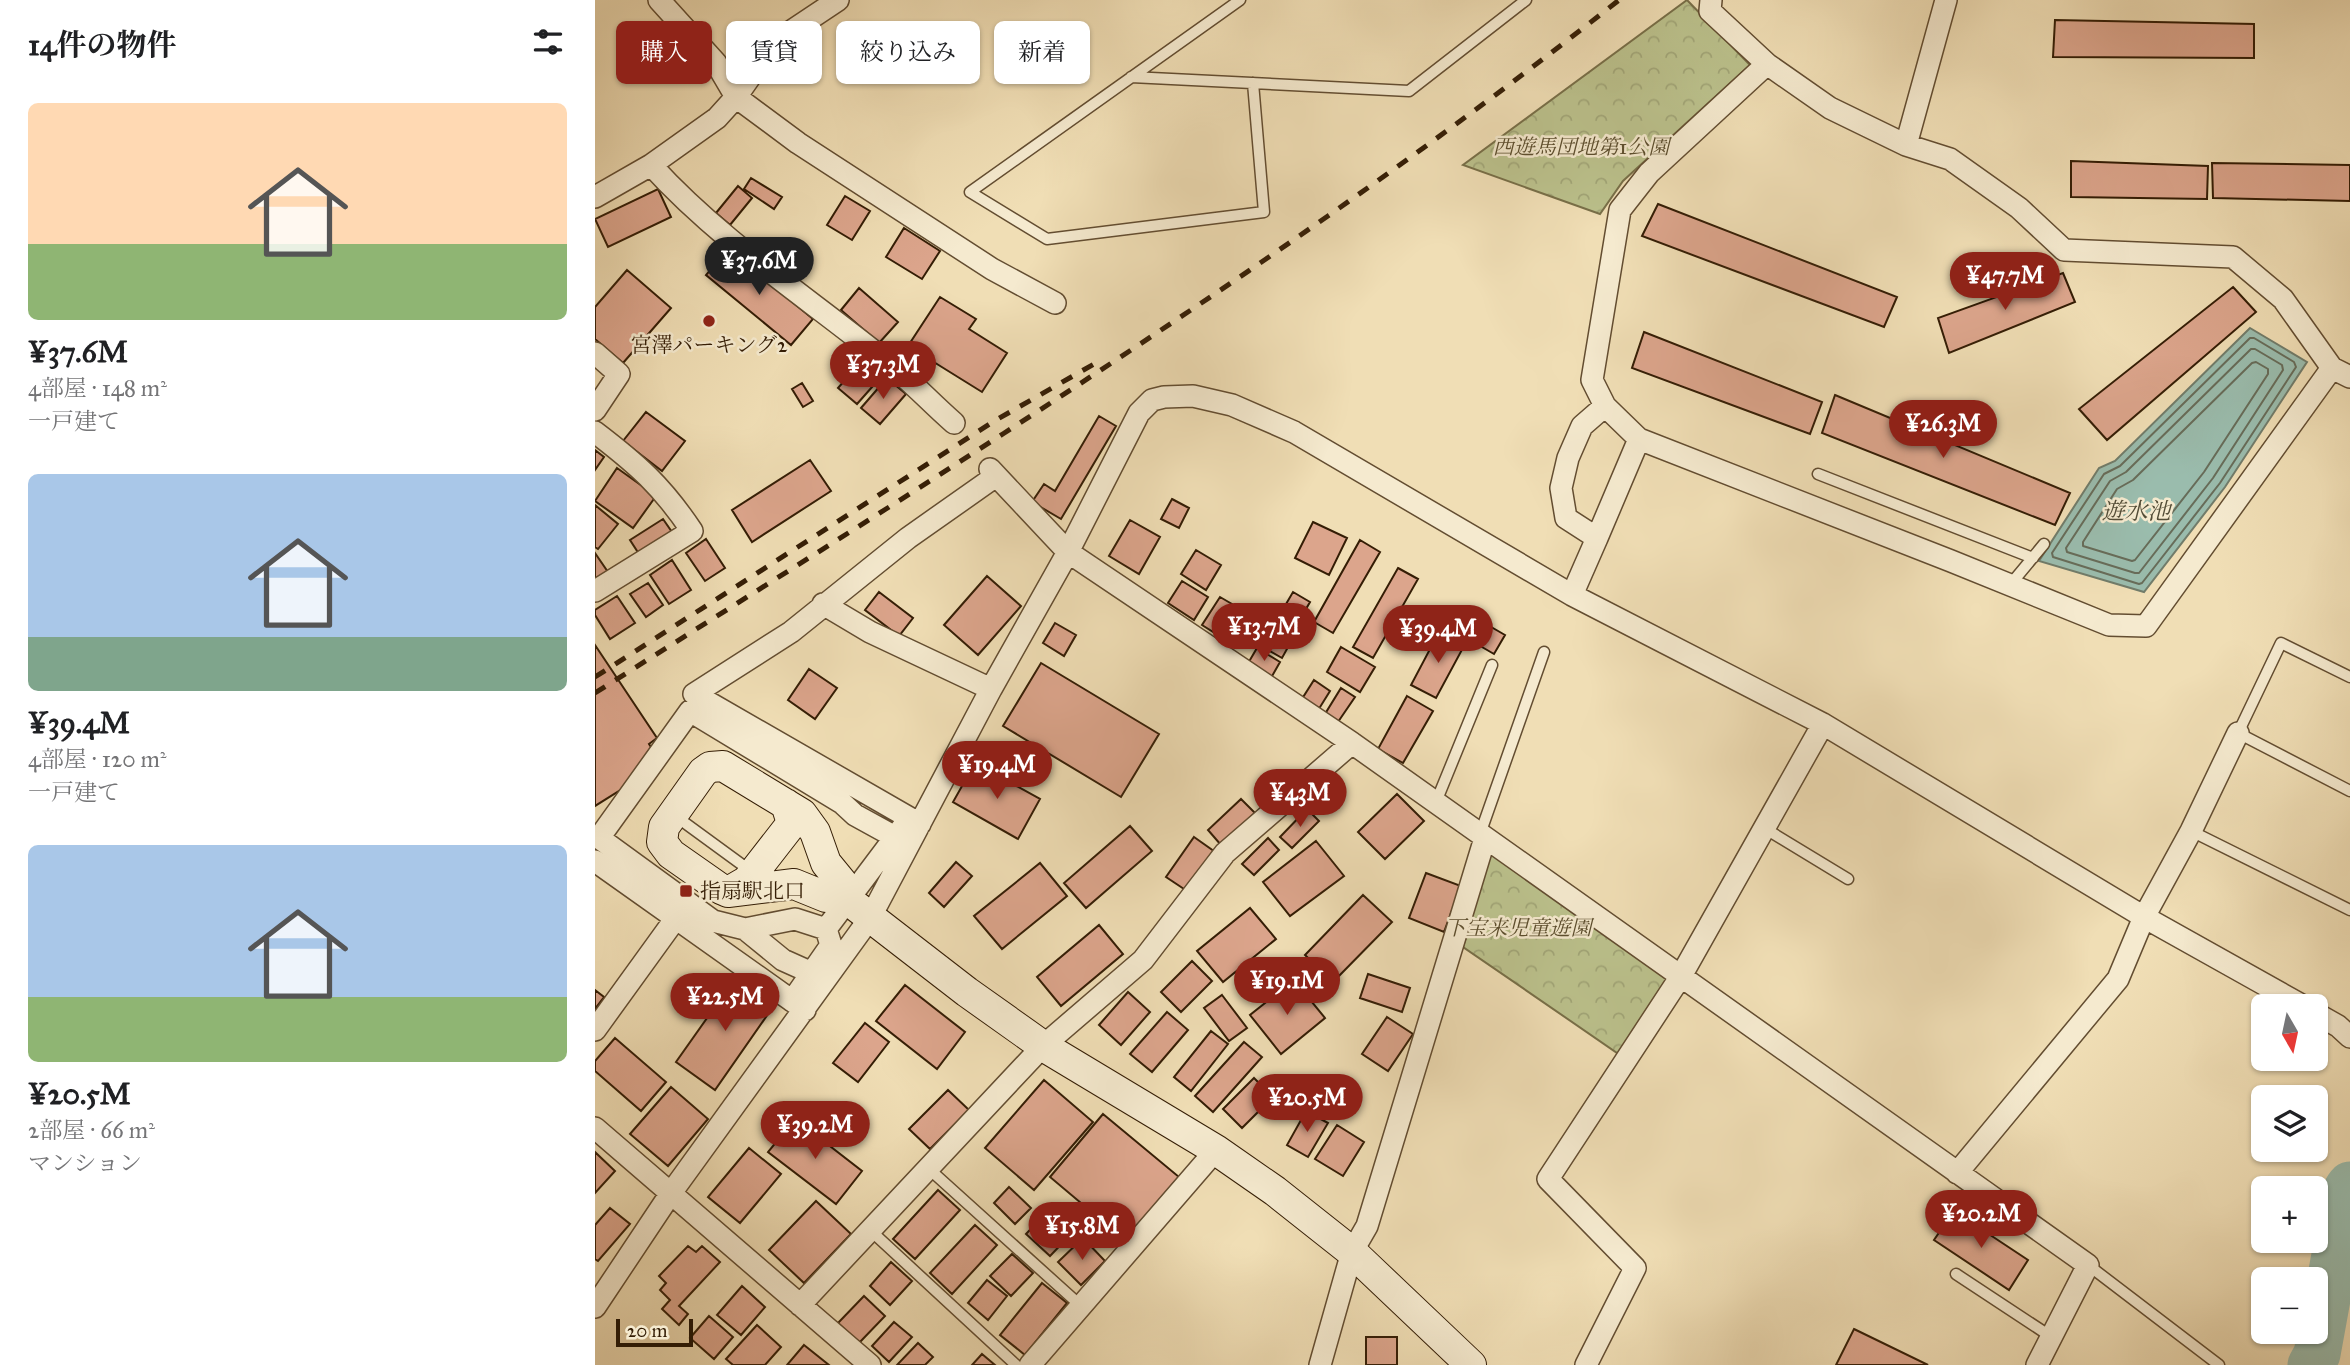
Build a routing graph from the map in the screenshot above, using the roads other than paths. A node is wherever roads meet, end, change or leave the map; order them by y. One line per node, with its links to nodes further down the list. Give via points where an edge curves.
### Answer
1 (659, 0): 10 (street, via 716,64)
2 (838, 0): 10 (street, via 766,54)
3 (1240, 0): 8 (lane)
4 (1526, 0): 9 (lane, via 1409,91)
5 (1711, 0): 7 (street, via 1710,11)
6 (1946, 0): 11 (street)
7 (1767, 64): 11 (street, via 1830,108); 17 (street, via 1649,173 1620,210 1592,380)
8 (1131, 78): 9 (lane); 9 (lane, via 970,192 1047,239 1264,212)
9 (1253, 83)
10 (736, 97): 12 (street, via 708,125); 14 (street, via 992,269)
11 (1906, 145): 16 (street, via 1950,159 2019,208 2064,250 2233,257 2283,299)
12 (651, 165): 13 (street); 19 (street, via 729,238 888,363)
13 (595, 197)
14 (1055, 303)
15 (595, 353): 18 (street, via 618,374)
16 (2341, 373): 27 (street, via 2146,626 2109,625)
17 (1605, 406): 21 (street); 23 (street, via 1581,426 1561,488 1566,518)
18 (595, 410)
19 (954, 423)
20 (595, 432): 28 (street, via 643,470 692,531)
21 (1639, 439): 23 (street); 27 (street)
22 (1818, 474): 26 (lane)
23 (1597, 538): 29 (street)
24 (2044, 544): 26 (lane)
25 (1067, 552): 29 (street, via 1139,413 1152,400 1193,396 1232,404 1294,432); 30 (street, via 993,472); 34 (street); 37 (street)
26 (2033, 558): 27 (lane)
27 (2011, 585)
28 (595, 591)
29 (1572, 595): 35 (street)
30 (823, 604): 34 (street, via 870,632); 42 (street, via 791,632 694,694)
31 (1544, 652): 45 (lane)
32 (1492, 666): 39 (lane)
33 (2350, 677): 36 (lane, via 2281,643)
34 (991, 689): 42 (street)
35 (1823, 724): 43 (street); 53 (street)
36 (2238, 733): 38 (lane); 44 (street)
37 (1352, 743): 39 (street); 64 (street, via 1225,853 1143,960)
38 (2350, 791)
39 (1436, 802): 45 (street)
40 (786, 804): 41 (street, via 716,765 703,772); 48 (street, via 789,827); 51 (street, via 810,823 826,863)
41 (673, 814): 48 (lane); 50 (street, via 662,835 666,848)
42 (915, 821): 46 (street); 51 (street)
43 (1764, 828): 49 (lane); 58 (street)
44 (2191, 831): 52 (lane); 53 (street)
45 (1483, 836): 58 (street); 71 (street, via 1367,1226)
46 (895, 837): 51 (street); 55 (street, via 690,711 599,838 713,921)
47 (595, 861): 54 (street)
48 (754, 874): 50 (street)
49 (1848, 879)
50 (728, 891): 51 (street, via 794,884)
51 (859, 909): 56 (street); 60 (street); 64 (street)
52 (2350, 910)
53 (2144, 917): 59 (street); 68 (street, via 2118,979)
54 (676, 918): 60 (street); 62 (street)
55 (745, 929): 56 (street, via 795,919); 57 (street, via 783,960)
56 (826, 929): 57 (street, via 831,945)
57 (812, 973): 60 (street)
58 (1681, 976): 68 (street); 83 (street, via 1548,1179 1635,1268)
59 (2282, 994)
60 (798, 1006): 69 (street)
61 (2328, 1020): 63 (street)
62 (595, 1030)
63 (2350, 1037)
64 (1043, 1046): 66 (street); 67 (street)
65 (595, 1128): 69 (street)
66 (1216, 1150): 71 (street); 75 (street)
67 (927, 1168): 70 (street); 75 (lane)
68 (1958, 1173): 72 (street)
69 (671, 1193): 74 (street); 76 (street)
70 (870, 1230): 74 (street); 79 (lane)
71 (1352, 1252): 81 (street); 82 (street)
72 (2088, 1265): 77 (street); 85 (lane)
73 (1956, 1274): 77 (lane)
74 (800, 1305): 78 (street)
75 (1081, 1306): 80 (street)
76 (595, 1307)
77 (2050, 1336): 84 (street)
78 (870, 1365)
79 (1016, 1365)
80 (1030, 1365)
81 (1320, 1365)
82 (1471, 1365)
83 (1586, 1365)
84 (2037, 1365)
85 (2219, 1365)

